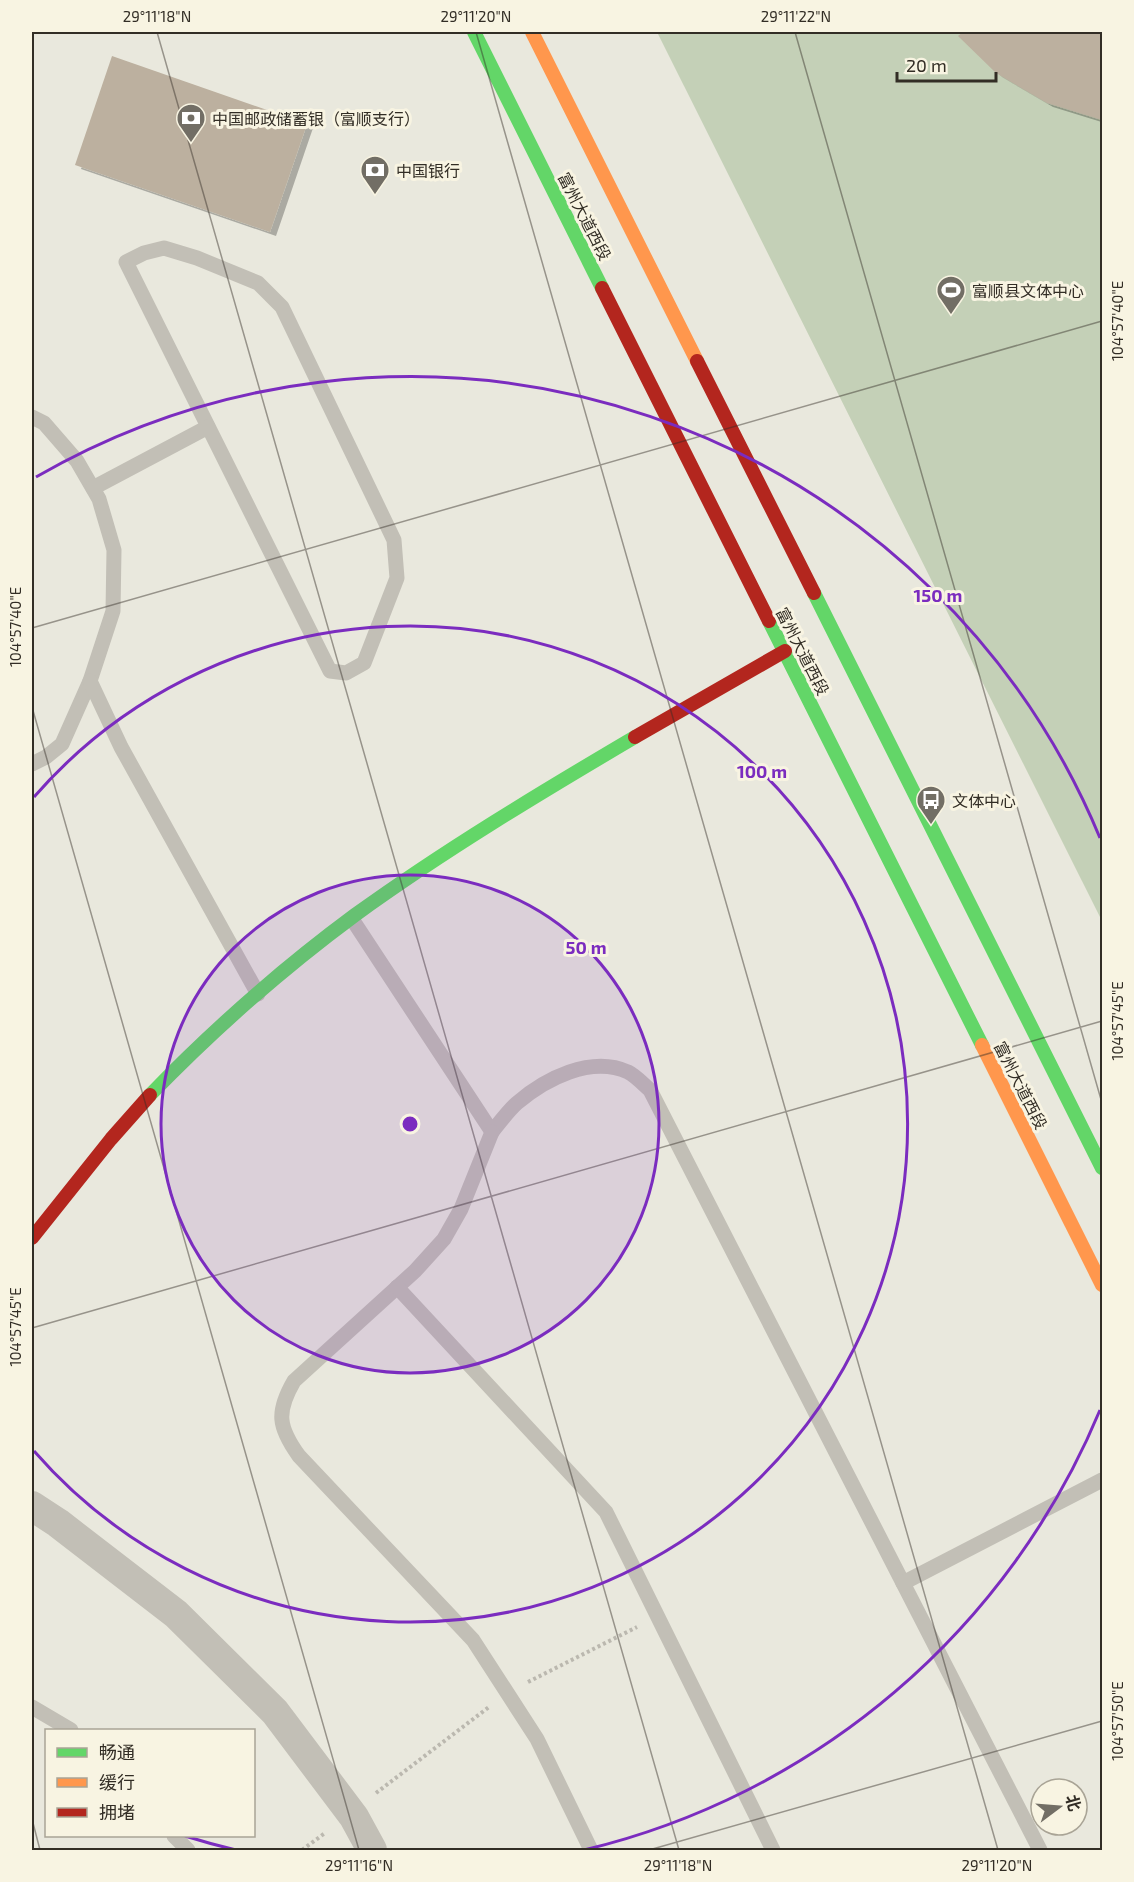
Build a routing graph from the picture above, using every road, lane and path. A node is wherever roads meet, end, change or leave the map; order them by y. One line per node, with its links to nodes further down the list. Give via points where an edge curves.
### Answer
1 (474, 32): 6 (main road, 富州大道西段)
2 (532, 32): 12 (main road)
3 (32, 417): 5 (lane, via 44,423 77,461)
4 (208, 427): 4 (lane, via 330,671 346,673 364,663 397,578 394,540 282,307 258,283 197,258 164,248 144,253 126,262); 5 (lane)
5 (93, 488): 7 (lane, via 114,550 113,611)
6 (785, 651): 9 (main road, via 546,789); 14 (main road, 富州大道西段)
7 (90, 681): 8 (lane, via 63,744); 10 (lane, via 121,747)
8 (32, 764)
9 (352, 919): 10 (main road); 11 (lane)
10 (258, 994): 13 (main road, via 139,1107)
11 (492, 1131): 15 (lane, via 461,1209 444,1239); 18 (lane, via 516,1104 545,1083 578,1069 606,1066 629,1072 650,1090)
12 (1101, 1160)
13 (32, 1238)
14 (1102, 1285)
15 (397, 1287): 19 (lane, via 606,1512); 20 (lane, via 294,1381 284,1398 281,1418 286,1438 473,1640)
16 (1102, 1480): 18 (lane)
17 (32, 1506): 23 (street, via 176,1614 274,1712)
18 (903, 1583): 30 (lane)
19 (658, 1616): 20 (path); 29 (lane)
20 (507, 1693): 23 (path); 28 (lane, via 537,1740)
21 (32, 1707): 22 (lane)
22 (68, 1729)
23 (350, 1813): 26 (path); 27 (street)
24 (175, 1837): 25 (lane)
25 (188, 1851)
26 (302, 1851)
27 (372, 1851)
28 (591, 1851)
29 (773, 1851)
30 (1040, 1851)

